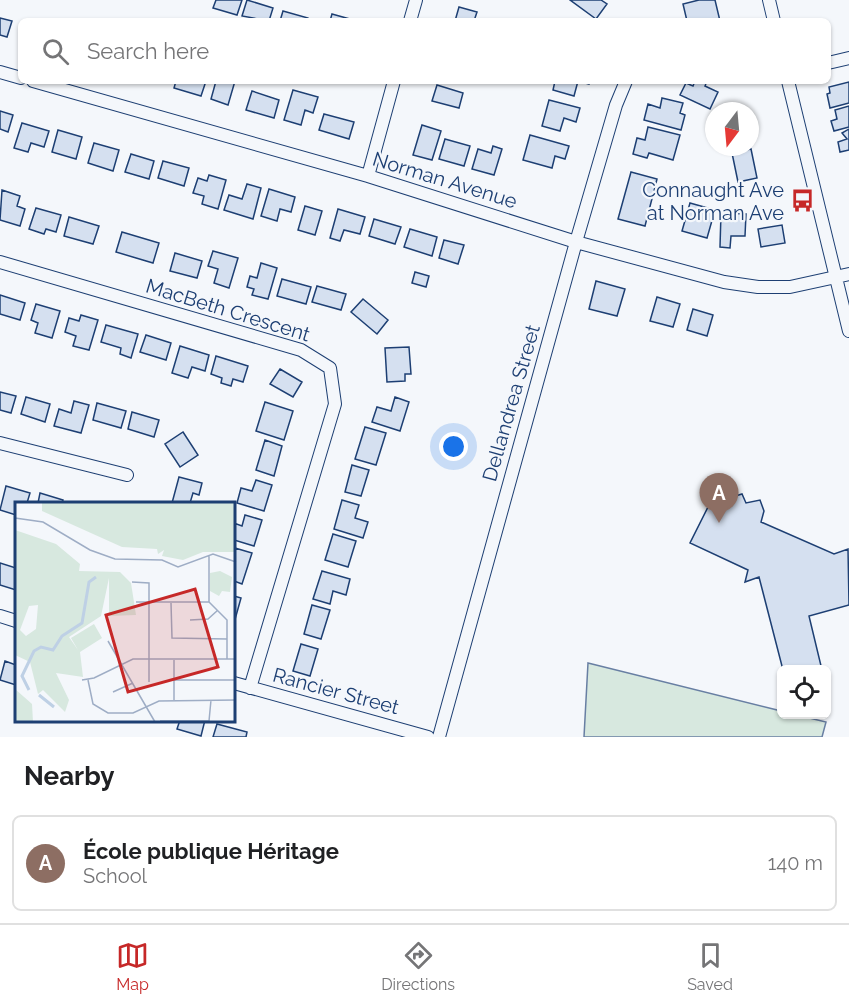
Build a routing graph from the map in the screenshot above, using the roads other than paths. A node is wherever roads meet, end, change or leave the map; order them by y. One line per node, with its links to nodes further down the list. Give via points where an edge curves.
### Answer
1 (416, 0): 3 (street)
2 (769, 0): 4 (street)
3 (411, 18)
4 (773, 18)
5 (849, 58): 6 (street)
6 (831, 62)
7 (0, 72): 8 (street)
8 (18, 77)
9 (44, 84): 13 (street, Norman Avenue)
10 (393, 84): 13 (street)
11 (625, 84): 14 (street, Dellandrea Street)
12 (789, 84): 17 (street)
13 (368, 176): 14 (street, Norman Avenue)
14 (576, 242): 17 (street, Norman Avenue, via 724,282 758,287 790,287); 26 (street, Dellandrea Street)
15 (0, 262): 24 (street, MacBeth Crescent, via 301,350 330,368 335,404)
16 (849, 274): 17 (street, Norman Avenue)
17 (835, 278): 18 (street)
18 (849, 331)
19 (0, 443): 20 (street)
20 (127, 475)
21 (0, 616): 22 (street)
22 (15, 621)
23 (236, 684): 24 (street, Rancier Street)
24 (250, 688): 25 (street, Rancier Street)
25 (428, 737)
26 (439, 737)

